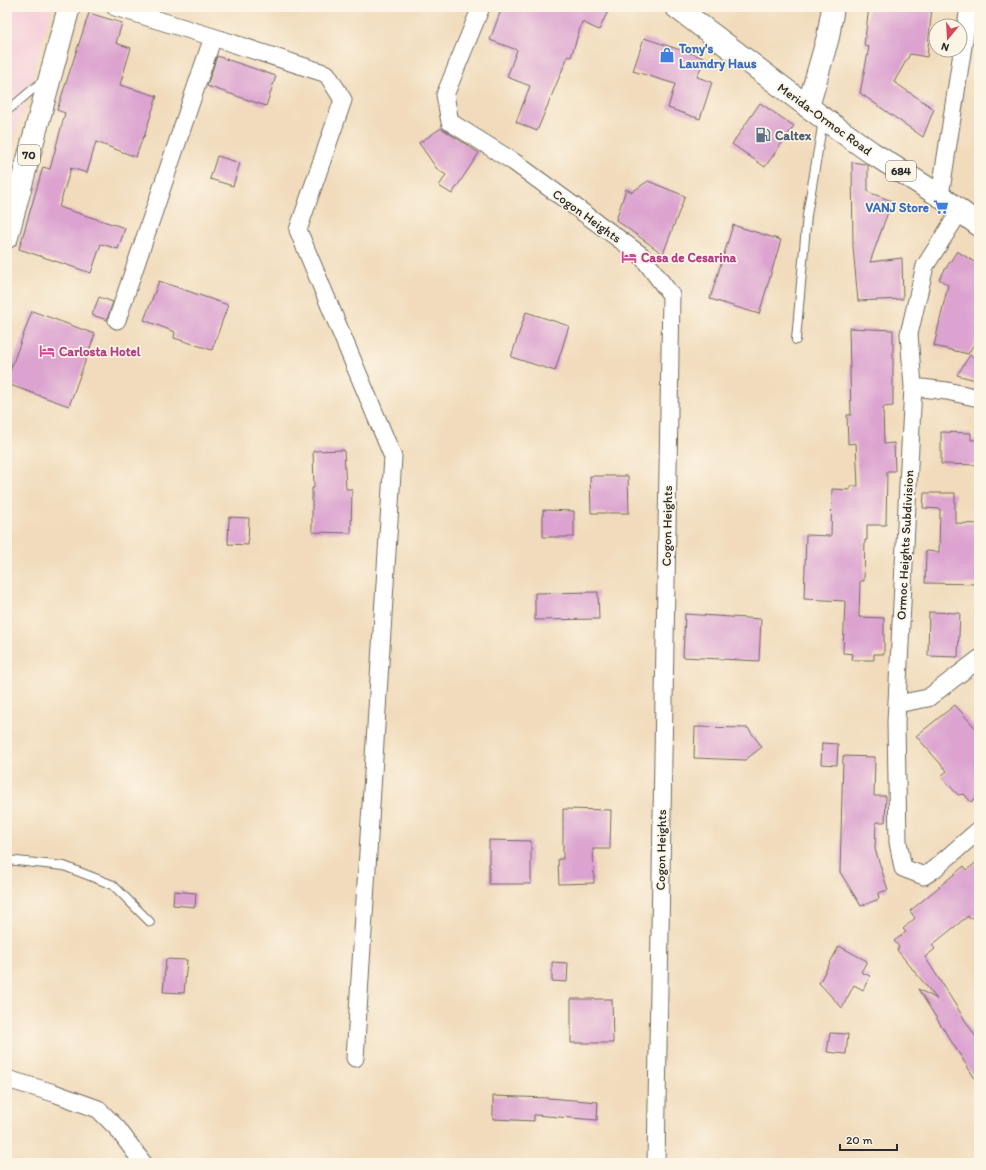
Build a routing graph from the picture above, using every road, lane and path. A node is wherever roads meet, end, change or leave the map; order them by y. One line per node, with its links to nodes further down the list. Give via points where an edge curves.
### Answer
1 (70, 7): 8 (main road, 70)
2 (115, 7): 7 (street)
3 (481, 7): 28 (street, Cogon Heights, via 444,95 450,122 514,162 641,255 671,295)
4 (676, 7): 10 (main road, Merida-Ormoc Road / 684)
5 (833, 7): 10 (main road)
6 (968, 7): 12 (street)
7 (213, 37): 16 (street); 25 (street, via 327,74 343,100 298,230 393,457)
8 (51, 74): 9 (lane); 11 (main road, 70)
9 (7, 111)
10 (816, 113): 12 (main road, Merida-Ormoc Road / 684); 17 (lane)
11 (16, 179): 15 (main road, 70)
12 (940, 196): 13 (main road, Merida-Ormoc Road / 684)
13 (960, 211): 14 (main road, Merida-Ormoc Road / 684); 18 (street, Ormoc Heights Subdivision, via 925,266 909,334)
14 (979, 225)
15 (7, 237)
16 (117, 320)
17 (796, 340)
18 (913, 387): 19 (street); 21 (street, Ormoc Heights Subdivision)
19 (979, 398)
20 (979, 659): 21 (street, via 928,698)
21 (897, 704): 22 (street, Ormoc Heights Subdivision, via 898,842 903,868 924,876)
22 (979, 830)
23 (7, 860): 24 (lane, via 64,866 112,885)
24 (150, 922)
25 (355, 1058)
26 (7, 1079): 27 (street, via 98,1109 117,1128)
27 (143, 1163)
28 (656, 1163)

